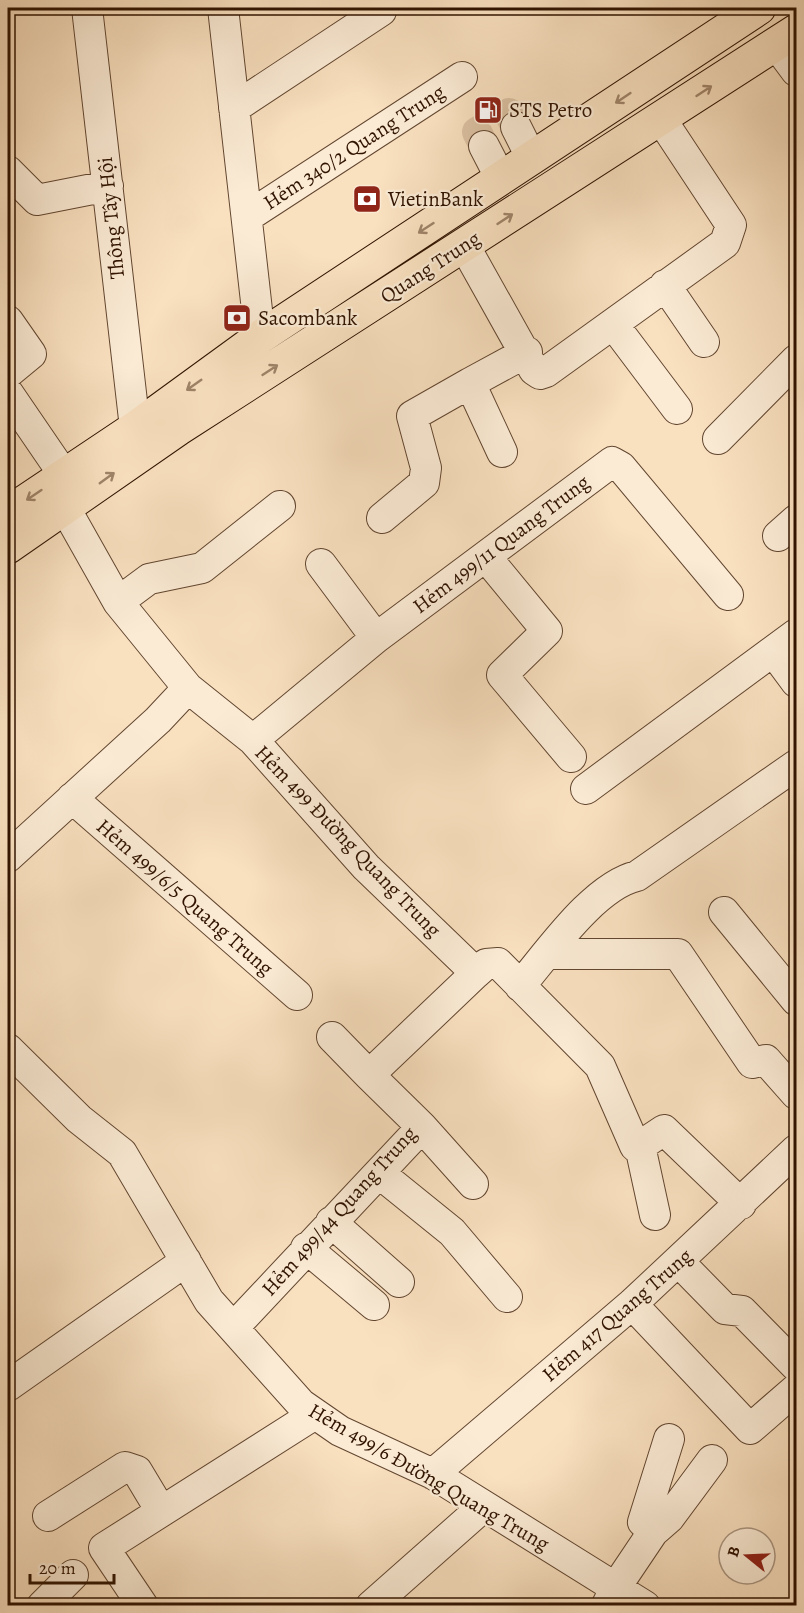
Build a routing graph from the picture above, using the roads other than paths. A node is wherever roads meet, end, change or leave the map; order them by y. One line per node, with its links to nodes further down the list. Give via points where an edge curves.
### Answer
1 (87, 8): 15 (street, Thông Tây Hội)
2 (223, 8): 8 (street)
3 (381, 8): 8 (street)
4 (752, 9): 5 (main road); 12 (main road, Quang Trung, one-way to 12)
5 (786, 38): 6 (street); 9 (main road, Quang Trung, one-way to 5)
6 (796, 71)
7 (462, 77): 16 (street, Hẻm 340/2 Quang Trung)
8 (234, 108): 16 (street)
9 (661, 119): 17 (main road, Quang Trung, one-way to 9); 18 (street, via 731,225 725,243)
10 (516, 127): 12 (street)
11 (484, 146): 14 (street)
12 (531, 159): 14 (main road, Quang Trung)
13 (8, 174): 15 (street, via 37,200)
14 (501, 179): 21 (main road, Quang Trung, one-way to 21)
15 (108, 186): 30 (street, Thông Tây Hội)
16 (247, 217): 21 (street)
17 (464, 245): 23 (street); 30 (main road, Quang Trung, one-way to 17)
18 (665, 285): 20 (street); 22 (street)
19 (8, 321): 25 (street, via 32,354)
20 (613, 324): 23 (street, via 540,374 534,370); 28 (street)
21 (260, 338): 30 (main road, Quang Trung, one-way to 30)
22 (704, 342)
23 (527, 352): 26 (street)
24 (796, 360): 29 (street)
25 (8, 373)
26 (470, 383): 31 (street); 36 (street, via 412,417 426,468 424,483)
27 (8, 394): 32 (street)
28 (677, 409)
29 (718, 439)
30 (140, 440): 32 (main road, Quang Trung); 34 (main road, Quang Trung, one-way to 30)
31 (502, 452)
32 (64, 475): 35 (main road, Quang Trung, one-way to 35)
33 (280, 506): 41 (street, via 202,568 149,579)
34 (65, 508): 37 (main road, Quang Trung); 41 (street, Hẻm 499 Đường Quang Trung)
35 (8, 513)
36 (382, 518)
37 (8, 547)
38 (486, 557): 40 (street, Hẻm 499/11 Quang Trung, via 612,462 621,467); 42 (street, Hẻm 499/11 Quang Trung); 47 (street, via 548,631 502,675)
39 (321, 564): 42 (street)
40 (728, 596)
41 (118, 602): 45 (street, Hẻm 499 Đường Quang Trung)
42 (376, 638): 46 (street, Hẻm 499/11 Quang Trung)
43 (785, 643): 44 (street); 49 (street)
44 (796, 682)
45 (188, 687): 46 (street, Hẻm 499 Đường Quang Trung); 50 (street, via 158,720)
46 (253, 740): 54 (street, Hẻm 499 Đường Quang Trung, via 366,867)
47 (571, 757)
48 (796, 765): 53 (street, via 637,876 615,884 584,912)
49 (586, 789)
50 (72, 798): 51 (street); 56 (street, Hẻm 499/6/5 Quang Trung)
51 (8, 857)
52 (724, 912): 57 (street)
53 (548, 954): 55 (street); 61 (street, via 678,954 752,1063 765,1060)
54 (476, 973): 55 (street, via 486,964 498,963); 60 (street)
55 (520, 986): 63 (street, via 600,1066 632,1142)
56 (297, 995)
57 (796, 1000)
58 (332, 1036): 60 (street, Hẻm 499/44 Quang Trung)
59 (8, 1049): 71 (street, Hẻm 499/6 Đường Quang Trung, via 79,1119 122,1153)
60 (369, 1075): 62 (street, Hẻm 499/44 Quang Trung)
61 (796, 1094)
62 (422, 1126): 65 (street, Hẻm 499/44 Quang Trung); 66 (street)
63 (652, 1138): 67 (street); 68 (street)
64 (796, 1150): 67 (street, Hẻm 417 Quang Trung)
65 (379, 1173): 69 (street, Hẻm 499/44 Quang Trung); 74 (street, via 452,1232)
66 (473, 1184)
67 (741, 1204): 72 (street, Hẻm 417 Quang Trung)
68 (655, 1215)
69 (331, 1222): 70 (street, Hẻm 499/44 Quang Trung); 73 (street)
70 (306, 1248): 75 (street); 77 (street, Hẻm 499/44 Quang Trung)
71 (186, 1262): 77 (street, Hẻm 499/6 Đường Quang Trung, via 210,1301); 79 (street)
72 (679, 1262): 76 (street, Hẻm 417 Quang Trung); 78 (street, via 725,1309 742,1311)
73 (399, 1282)
74 (507, 1297)
75 (374, 1305)
76 (632, 1305): 80 (street, via 750,1429); 84 (street, Hẻm 417 Quang Trung)
77 (235, 1326): 81 (street, Hẻm 499/6 Đường Quang Trung, via 301,1404)
78 (796, 1366)
79 (8, 1386)
80 (796, 1389)
81 (315, 1414): 84 (street, Hẻm 499/6 Đường Quang Trung, via 340,1431); 86 (street)
82 (669, 1439): 88 (street, via 643,1522)
83 (712, 1460): 88 (street, via 669,1518)
84 (433, 1474): 85 (street, Hẻm 499/6 Đường Quang Trung)
85 (484, 1506): 90 (street, Hẻm 499/6 Đường Quang Trung); 93 (street)
86 (161, 1510): 87 (street, via 137,1471 125,1467); 92 (street, via 104,1548)
87 (48, 1516)
88 (653, 1532): 90 (street)
89 (73, 1575): 91 (street)
90 (611, 1596): 94 (street, Hẻm 499/6 Đường Quang Trung)
91 (42, 1605)
92 (143, 1605)
93 (371, 1605)
94 (645, 1605)

